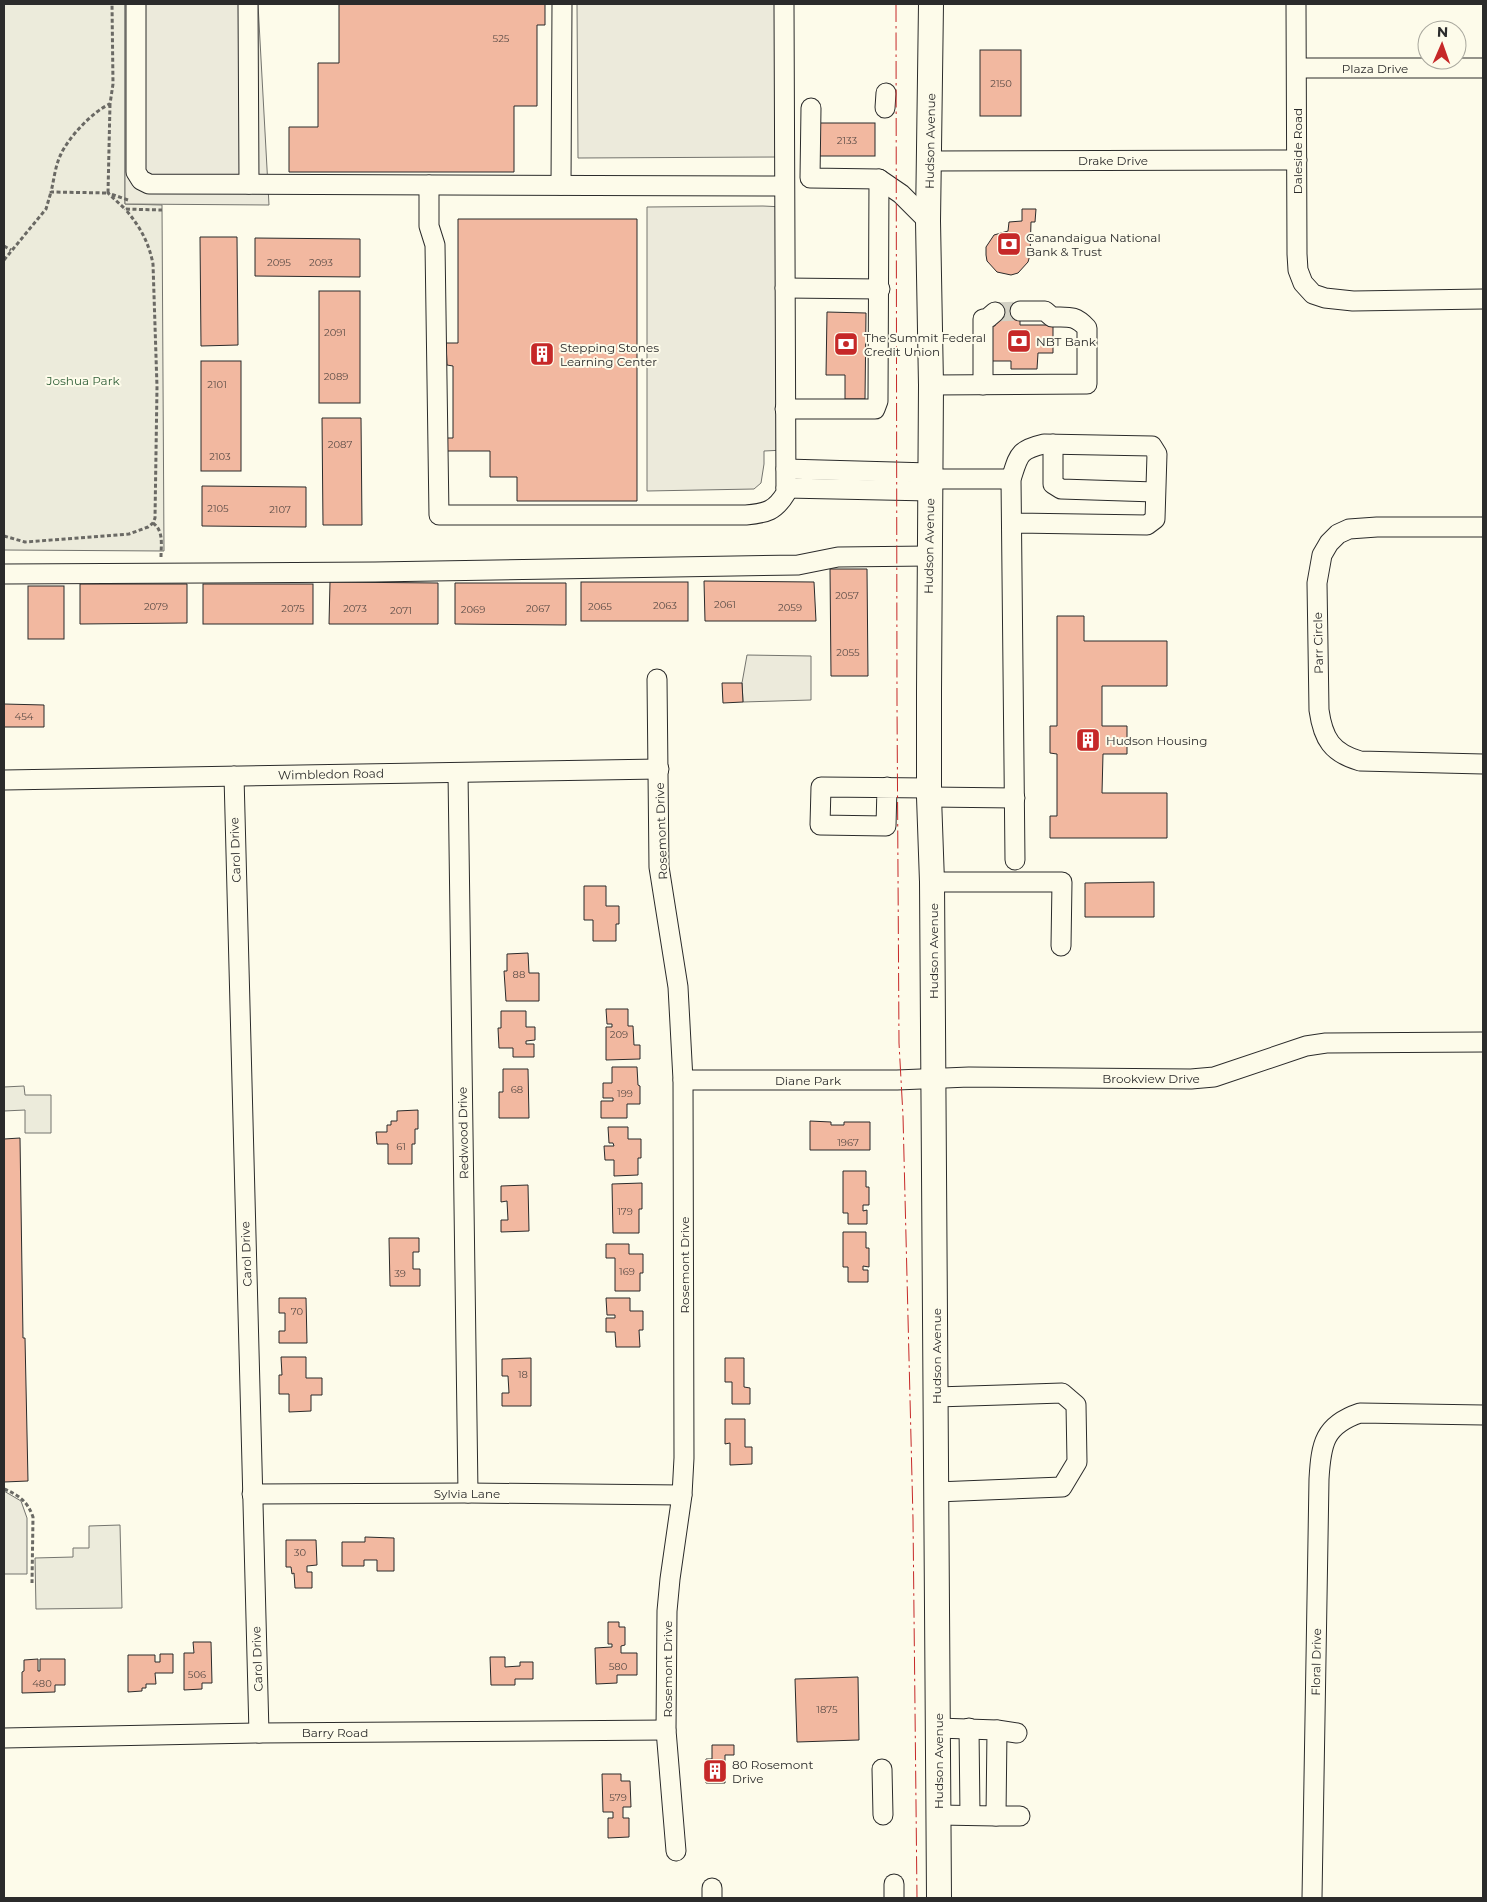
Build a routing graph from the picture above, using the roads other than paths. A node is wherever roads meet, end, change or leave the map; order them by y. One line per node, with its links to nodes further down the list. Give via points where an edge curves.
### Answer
1 (136, 4): 13 (street, via 136,172 141,180 149,184)
2 (248, 4): 13 (street)
3 (562, 4): 15 (street)
4 (784, 4): 16 (street)
5 (931, 4): 11 (main road, Hudson Avenue)
6 (1296, 4): 7 (street, Daleside Road)
7 (1297, 68): 8 (street, Plaza Drive); 10 (street, Daleside Road)
8 (1483, 68)
9 (810, 108): 12 (street, via 810,178)
10 (1297, 160): 11 (street, Drake Drive); 20 (street, Daleside Road, via 1298,270 1303,283 1313,294 1353,301)
11 (929, 161): 17 (main road, Hudson Avenue)
12 (880, 179): 17 (street, via 901,194); 19 (street)
13 (249, 184): 14 (street)
14 (429, 185): 15 (street); 30 (street, via 429,226 435,245 439,515 746,515 763,513 778,506)
15 (561, 185): 16 (street)
16 (784, 186): 18 (street)
17 (928, 221): 23 (main road, Hudson Avenue)
18 (785, 288): 19 (street); 25 (street)
19 (880, 289): 25 (street, via 878,402 875,409)
20 (1483, 299)
21 (1020, 317): 24 (street, via 1045,311 1052,318 1075,317 1087,328 1087,384)
22 (993, 318): 24 (street, via 982,319)
23 (930, 385): 24 (street); 29 (main road, Hudson Avenue)
24 (983, 385)
25 (785, 409): 27 (street)
26 (1053, 444): 28 (street, via 1027,448 1017,460); 31 (street, via 1053,484 1061,490); 31 (street, via 1152,446 1156,454)
27 (786, 470): 29 (street); 30 (street)
28 (1011, 479): 29 (street); 32 (street)
29 (930, 481): 30 (street); 34 (main road, Hudson Avenue)
30 (786, 488)
31 (1155, 492): 32 (street, via 1155,519 1148,525)
32 (1012, 523): 44 (street)
33 (1483, 527): 37 (street, Parr Circle, via 1349,529 1329,543 1322,555 1317,583 1318,710 1321,726 1334,749 1360,761)
34 (929, 556): 35 (street, via 838,557 788,566); 43 (main road, Hudson Avenue)
35 (4, 574)
36 (657, 679): 38 (street, Rosemont Drive)
37 (1483, 764)
38 (659, 769): 39 (street, Wimbledon Road); 50 (street, Rosemont Drive, via 659,867 678,987)
39 (458, 772): 40 (street, Wimbledon Road); 54 (street, Redwood Drive)
40 (234, 776): 41 (street, Wimbledon Road); 55 (street, Carol Drive)
41 (4, 780)
42 (887, 788): 43 (street)
43 (929, 792): 44 (street); 46 (main road, Hudson Avenue)
44 (1015, 798): 45 (street)
45 (1015, 860)
46 (932, 882): 47 (street, via 1062,882); 49 (main road, Hudson Avenue)
47 (1061, 946)
48 (1483, 1042): 49 (street, Brookview Drive, via 1326,1043 1291,1051 1222,1075 1191,1079)
49 (934, 1078): 50 (street, Diane Park); 51 (main road, Hudson Avenue)
50 (683, 1080): 56 (street, Rosemont Drive)
51 (936, 1397): 53 (main road, Hudson Avenue); 53 (street, via 1062,1393 1076,1404 1077,1462 1062,1487)
52 (1483, 1415): 72 (street, Floral Drive, via 1360,1413 1344,1418 1332,1428 1324,1444 1319,1479)
53 (936, 1492): 57 (main road, Hudson Avenue)
54 (468, 1493): 55 (street, Sylvia Lane); 56 (street, Sylvia Lane)
55 (252, 1494): 61 (street, Carol Drive)
56 (682, 1494): 59 (street, Rosemont Drive, via 667,1611)
57 (938, 1728): 58 (street); 65 (main road, Hudson Avenue)
58 (969, 1728): 60 (street); 67 (street)
59 (666, 1730): 61 (street, Barry Road); 70 (street, Rosemont Drive)
60 (997, 1730): 62 (street); 68 (street)
61 (259, 1733): 63 (street, Barry Road)
62 (1017, 1733)
63 (4, 1738)
64 (882, 1770): 66 (street)
65 (939, 1815): 67 (street); 71 (main road, Hudson Avenue)
66 (883, 1816)
67 (970, 1816): 68 (street)
68 (996, 1816): 69 (street)
69 (1020, 1816)
70 (676, 1851)
71 (939, 1898)
72 (1312, 1898)

